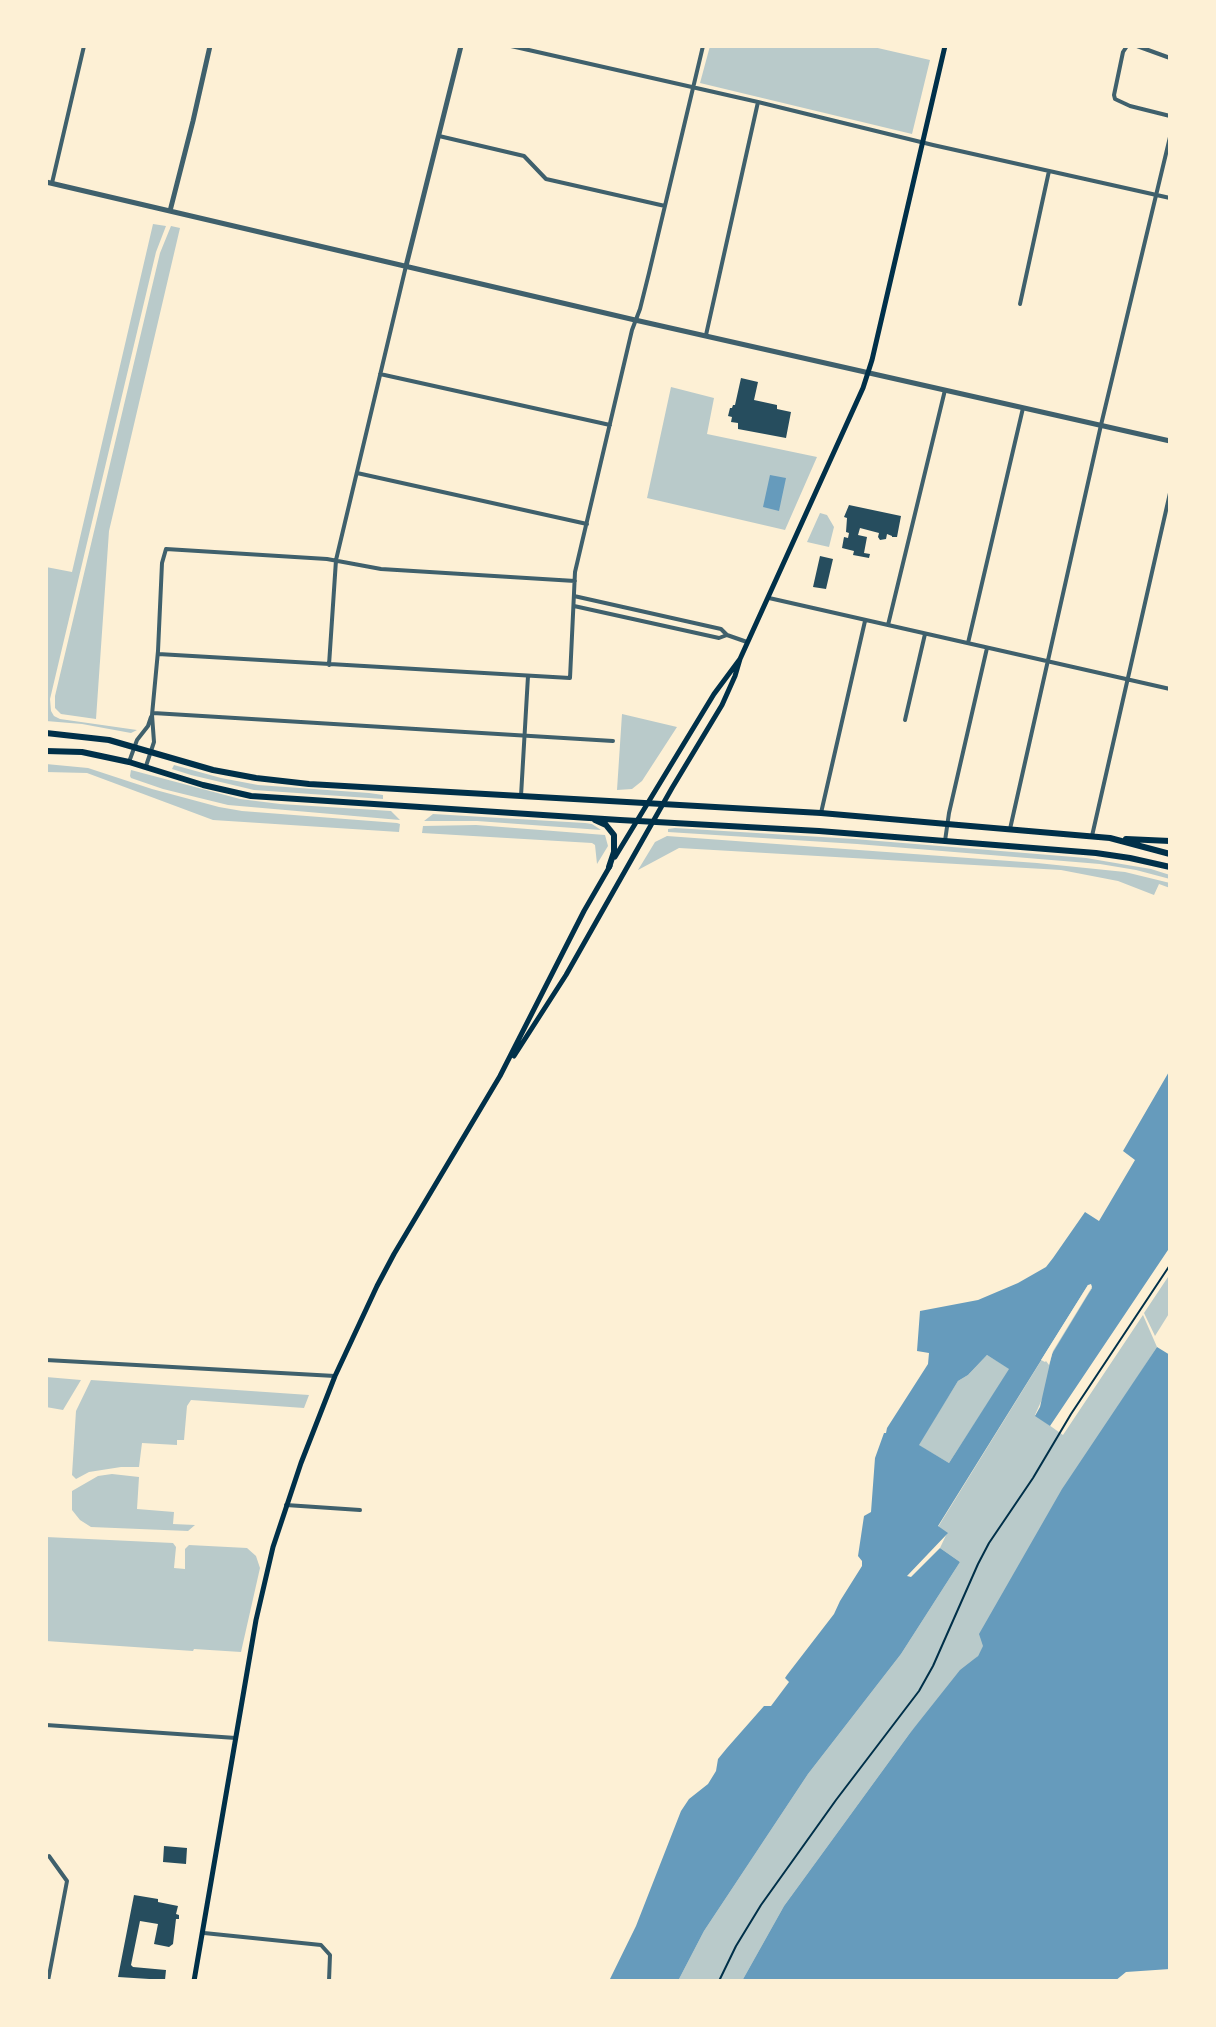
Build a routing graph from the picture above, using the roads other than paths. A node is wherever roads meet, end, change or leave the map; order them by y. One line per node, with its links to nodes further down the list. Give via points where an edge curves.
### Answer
1 (84, 46): 19 (street)
2 (210, 46): 23 (street)
3 (461, 46): 15 (street)
4 (511, 46): 10 (street)
5 (555, 46): 10 (street)
6 (703, 46): 12 (street)
7 (945, 46): 17 (main road)
8 (1127, 46): 14 (street, via 1115,99)
9 (1137, 46): 11 (street)
10 (553, 56): 12 (street)
11 (1170, 58)
12 (693, 88): 13 (street); 22 (street)
13 (758, 102): 17 (street); 27 (street)
14 (1170, 116)
15 (438, 136): 22 (street, via 524,156 546,179); 24 (street)
16 (1170, 137): 20 (street)
17 (923, 142): 18 (street); 28 (main road)
18 (1049, 171): 20 (street); 25 (street)
19 (49, 183): 23 (street)
20 (1156, 195): 21 (street); 33 (street)
21 (1170, 198)
22 (665, 206): 26 (street)
23 (170, 211): 24 (street)
24 (406, 266): 26 (street); 29 (street)
25 (1020, 304)
26 (635, 320): 27 (street); 32 (street)
27 (706, 335): 28 (street)
28 (868, 372): 30 (street); 41 (main road)
29 (380, 374): 32 (street); 35 (street)
30 (945, 390): 31 (street); 47 (street)
31 (1023, 408): 33 (street); 52 (street)
32 (610, 425): 37 (street)
33 (1101, 425): 34 (street); 56 (street)
34 (1170, 441)
35 (357, 473): 37 (street); 38 (street)
36 (1170, 493): 59 (street)
37 (587, 524): 39 (street)
38 (336, 560): 39 (street, via 381,569); 54 (street, via 166,549); 57 (street)
39 (575, 581): 40 (street)
40 (574, 596): 42 (street); 43 (street)
41 (769, 598): 46 (street); 51 (main road)
42 (574, 606): 44 (street); 58 (street, via 570,678)
43 (616, 606): 44 (street); 45 (street)
44 (614, 615): 48 (street)
45 (672, 618): 48 (street); 50 (street)
46 (866, 620): 47 (street); 76 (street)
47 (888, 625): 49 (street)
48 (670, 627): 50 (street, via 719,638)
49 (925, 634): 52 (street); 62 (street)
50 (727, 635): 51 (street)
51 (747, 642): 55 (main road)
52 (968, 643): 53 (street)
53 (987, 647): 56 (street); 80 (street)
54 (158, 654): 57 (street); 61 (street)
55 (740, 659): 73 (main road); 74 (main road, via 722,705)
56 (1047, 661): 59 (street); 81 (street)
57 (329, 665): 58 (street)
58 (528, 676): 64 (street)
59 (1128, 680): 60 (street); 82 (street)
60 (1170, 689)
61 (152, 714): 64 (street); 66 (street); 68 (street)
62 (905, 720)
63 (46, 733): 66 (main road)
64 (525, 737): 65 (street); 72 (street)
65 (613, 741)
66 (134, 747): 68 (main road); 69 (street)
67 (46, 751): 69 (main road)
68 (151, 752): 70 (street); 71 (main road, via 256,778)
69 (129, 762): 70 (main road)
70 (146, 766): 75 (main road, via 251,796)
71 (414, 790): 72 (main road); 75 (main road)
72 (521, 796): 73 (main road)
73 (647, 803): 74 (main road); 78 (main road)
74 (663, 804): 76 (main road); 79 (main road)
75 (414, 807): 77 (main road)
76 (821, 813): 80 (main road)
77 (592, 818): 78 (main road); 87 (main road, via 614,835)
78 (636, 821): 79 (main road); 87 (main road)
79 (653, 822): 84 (main road); 89 (main road, via 566,975)
80 (947, 824): 81 (main road); 84 (street)
81 (1010, 829): 82 (main road)
82 (1092, 836): 83 (main road)
83 (1110, 838): 85 (main road); 86 (main road)
84 (945, 841): 88 (main road, via 1096,853)
85 (1170, 841)
86 (1170, 854)
87 (609, 867): 89 (main road)
88 (1170, 867)
89 (500, 1076): 91 (main road, via 394,1254)
90 (46, 1360): 91 (street)
91 (335, 1376): 92 (main road)
92 (286, 1505): 93 (street); 95 (main road, via 256,1620)
93 (360, 1510)
94 (46, 1725): 95 (street)
95 (236, 1738): 97 (main road)
96 (49, 1856): 98 (street, via 67,1881)
97 (204, 1933): 99 (main road); 100 (street, via 321,1945 330,1955)
98 (48, 1981)
99 (194, 1981)
100 (329, 1981)

